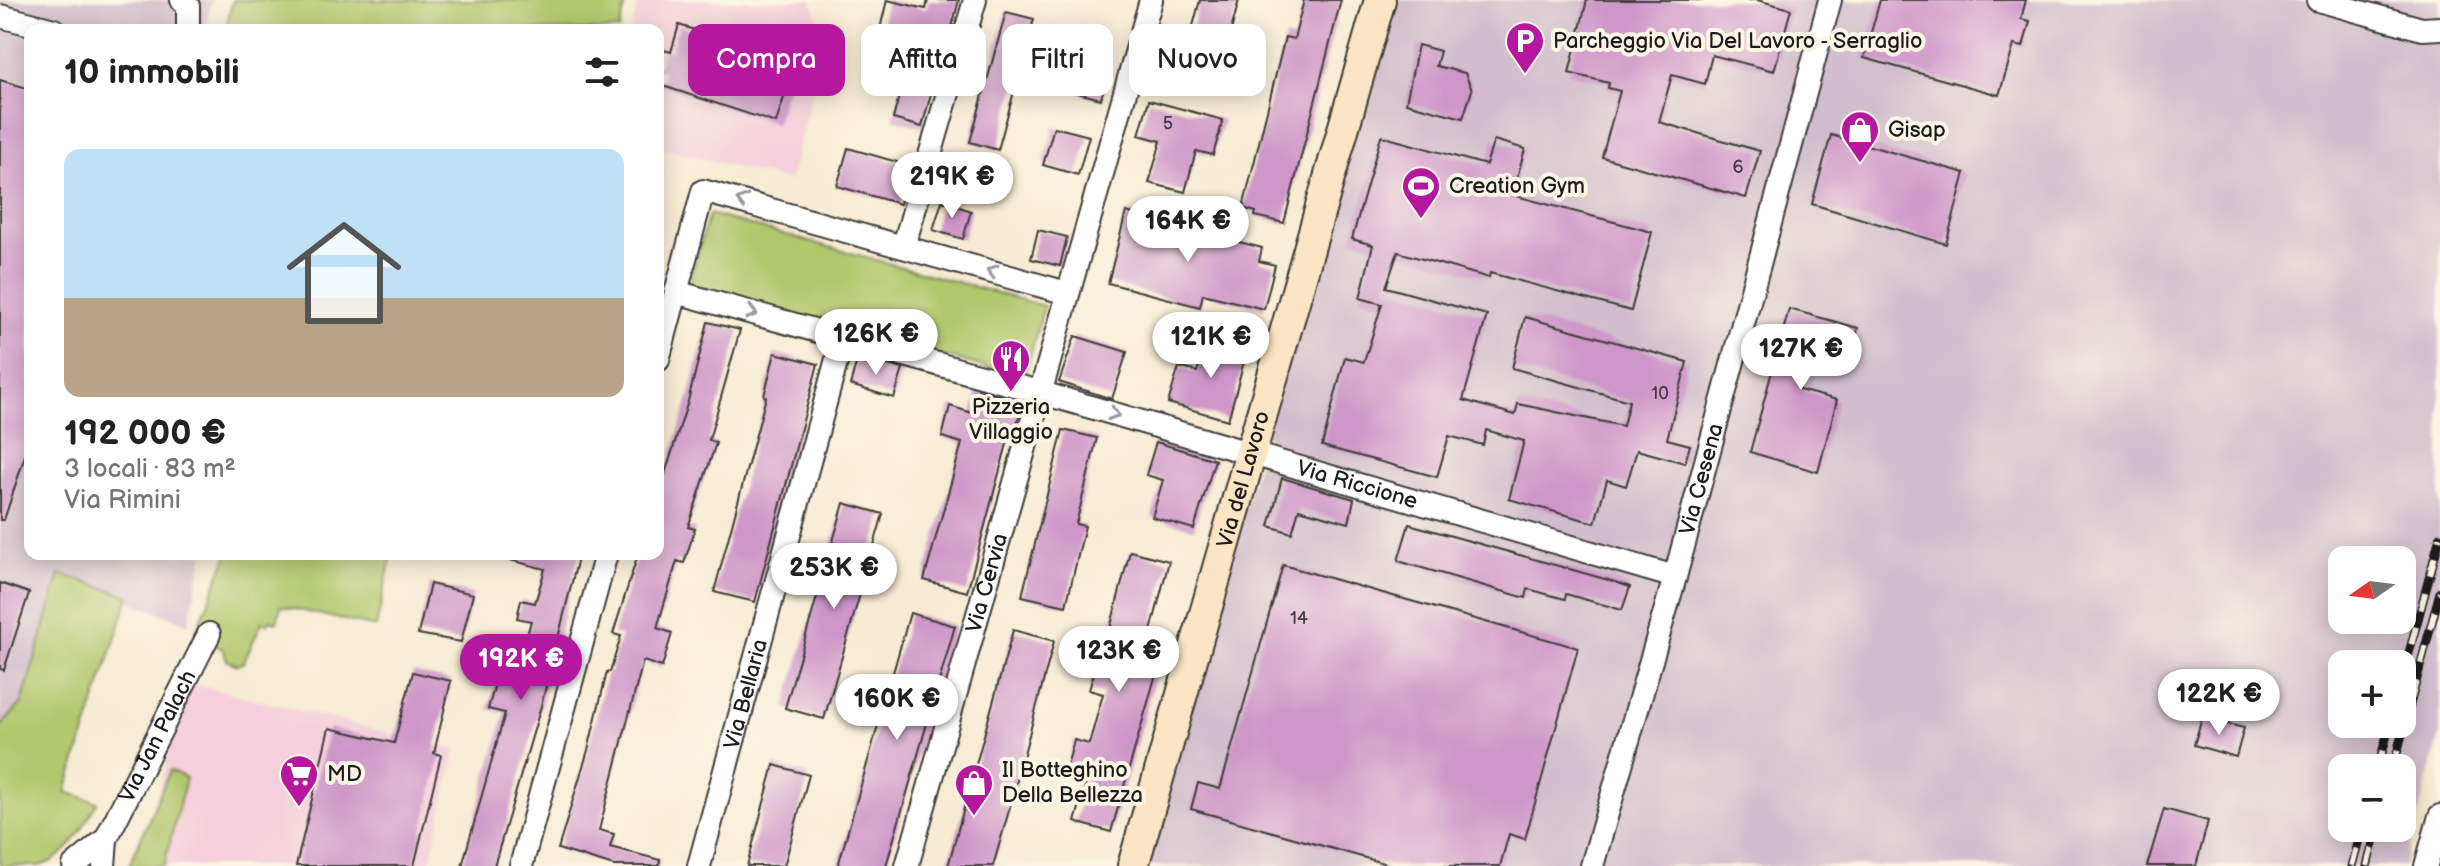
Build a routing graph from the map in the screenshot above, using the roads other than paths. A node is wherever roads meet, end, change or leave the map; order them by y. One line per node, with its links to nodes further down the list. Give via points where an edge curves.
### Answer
1 (182, 0): 9 (street, via 188,6)
2 (975, 0): 11 (street)
3 (1151, 0): 13 (street, Via Cervia)
4 (1380, 0): 17 (main road, Via del Lavoro)
5 (1830, 0): 19 (street, Via Cesena)
6 (2318, 0): 10 (street, via 2422,29)
7 (0, 16): 8 (street)
8 (31, 24)
9 (188, 24)
10 (2440, 28)
11 (904, 245): 12 (street, one-way to 12, via 703,191); 13 (street, one-way to 11)
12 (676, 292): 14 (street); 15 (street, Via Riccione, one-way to 15)
13 (1067, 293): 16 (street, Via Cervia)
14 (664, 337)
15 (843, 337): 16 (street, Via Riccione); 26 (street, Via Bellaria)
16 (1039, 392): 17 (street, Via Riccione, one-way to 17); 27 (street, Via Cervia)
17 (1251, 454): 19 (street, Via Riccione); 28 (main road, Via del Lavoro)
18 (604, 560): 25 (street)
19 (1675, 577): 29 (street, Via Cesena)
20 (209, 634): 22 (street, Via Jan Palach)
21 (2440, 816): 30 (street)
22 (106, 839): 23 (street, Via Jan Palach); 24 (street, Via Jan Palach)
23 (74, 866)
24 (104, 866)
25 (521, 866)
26 (699, 866)
27 (907, 866)
28 (1133, 866)
29 (1592, 866)
30 (2426, 866)

